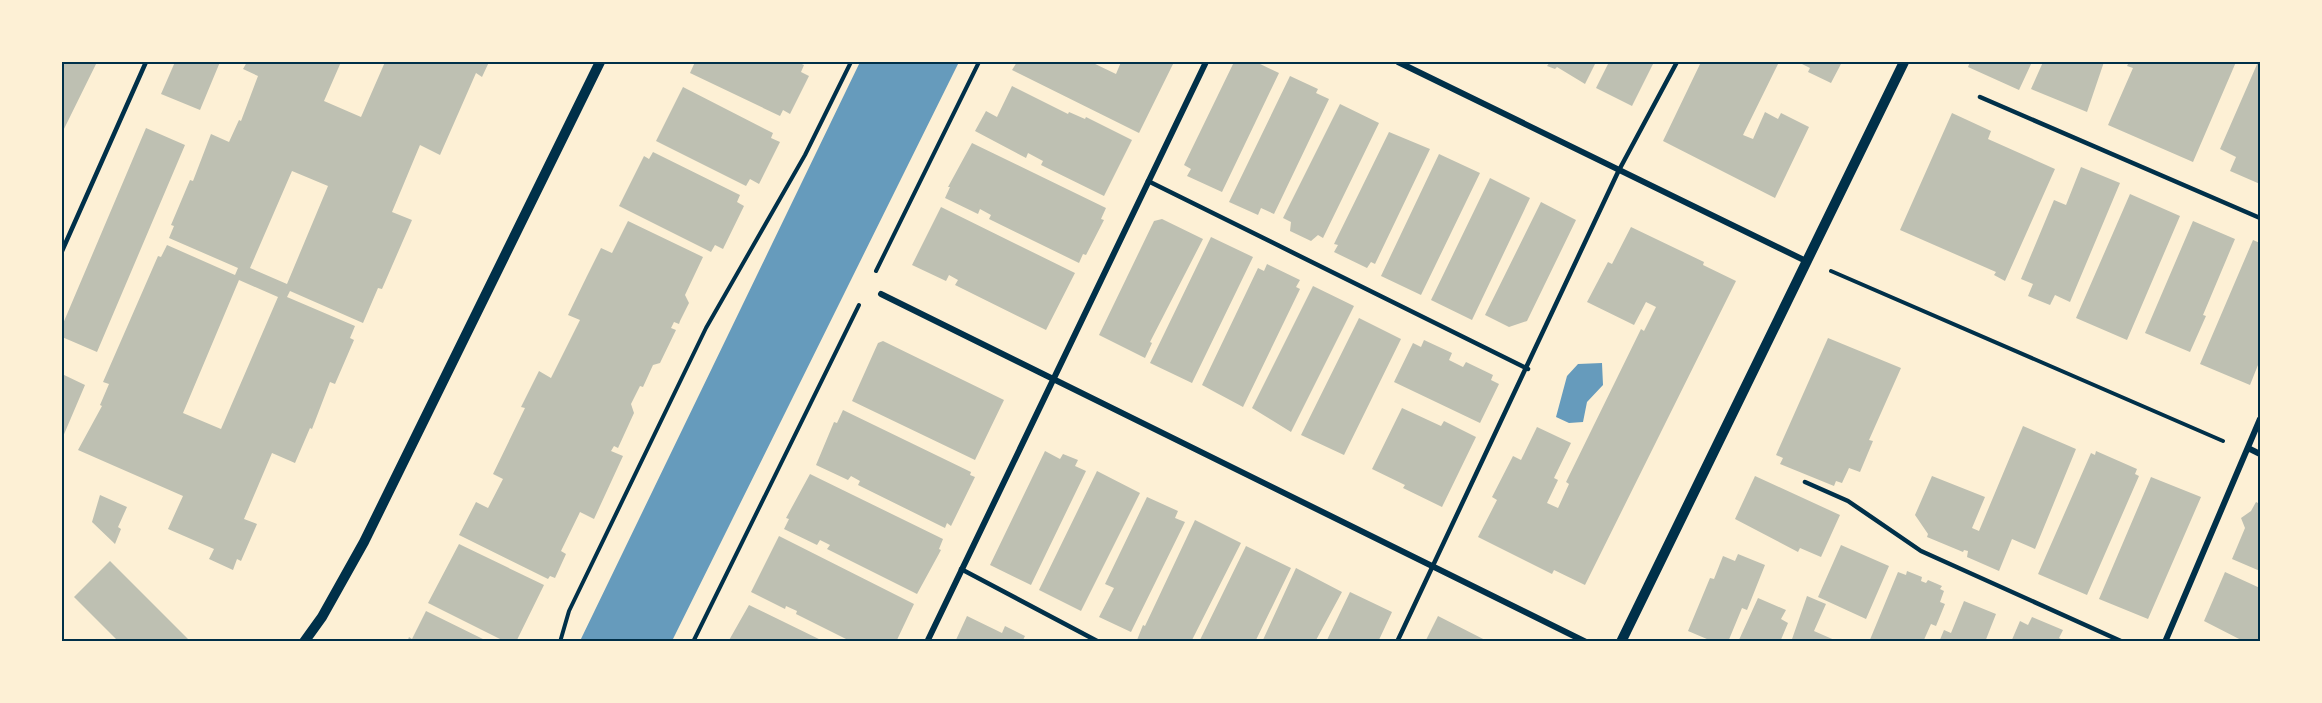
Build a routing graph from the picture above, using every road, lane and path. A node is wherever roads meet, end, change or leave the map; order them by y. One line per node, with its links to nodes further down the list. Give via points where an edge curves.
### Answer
1 (146, 62): 13 (lane)
2 (600, 62): 26 (street, via 363,542)
3 (851, 62): 27 (path, via 805,155 706,328 569,611)
4 (979, 62): 15 (path)
5 (1206, 62): 11 (street)
6 (1398, 62): 10 (street)
7 (1677, 62): 10 (lane)
8 (1905, 62): 14 (street)
9 (1980, 97): 12 (lane)
10 (1618, 172): 14 (street); 18 (lane)
11 (1148, 181): 18 (lane); 19 (street)
12 (2260, 218)
13 (62, 251)
14 (1808, 262): 21 (path); 33 (street)
15 (873, 278)
16 (881, 294): 19 (street)
17 (862, 299): 28 (path)
18 (1527, 369): 24 (lane)
19 (1053, 378): 24 (street); 25 (street)
20 (2260, 419): 21 (street)
21 (2248, 448): 22 (street); 35 (street)
22 (2260, 454)
23 (1805, 482): 34 (lane, via 1848,501 1922,551)
24 (1434, 567): 31 (lane); 32 (street)
25 (962, 570): 29 (street); 30 (lane)
26 (304, 642)
27 (560, 642)
28 (693, 642)
29 (927, 642)
30 (1099, 642)
31 (1397, 642)
32 (1586, 642)
33 (1621, 642)
34 (2123, 642)
35 (2165, 642)

